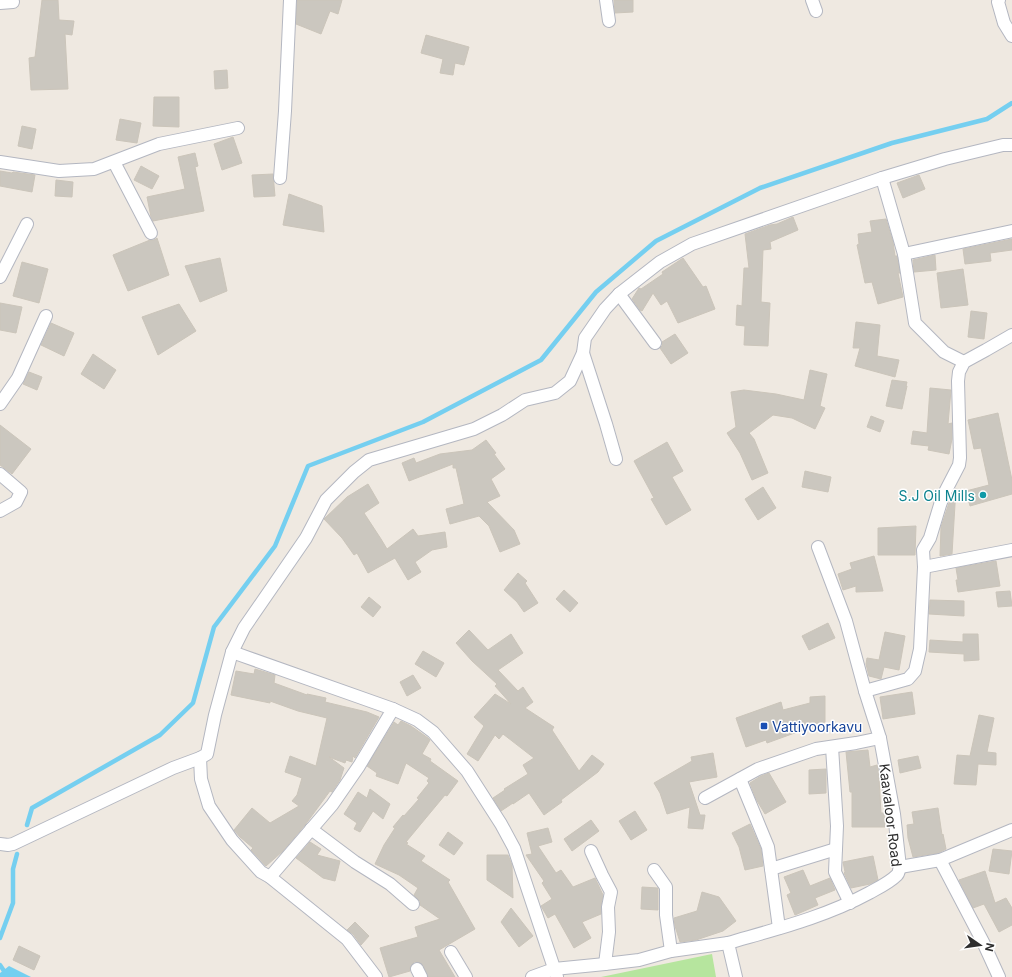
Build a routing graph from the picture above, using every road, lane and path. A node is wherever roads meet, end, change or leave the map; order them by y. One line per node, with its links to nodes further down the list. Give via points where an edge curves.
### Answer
1 (290, 0): 12 (street)
2 (606, 0): 6 (street)
3 (999, 0): 7 (street, via 1004,23)
4 (12, 2): 5 (street)
5 (0, 3)
6 (609, 21)
7 (1012, 36)
8 (238, 128): 11 (street, via 159,144)
9 (1012, 145): 13 (street, via 945,159)
10 (0, 162): 11 (street, via 58,171 94,169)
11 (114, 162): 16 (street)
12 (280, 178)
13 (882, 178): 17 (street); 19 (street, via 692,244 660,262)
14 (27, 224): 18 (street)
15 (1012, 231): 17 (street)
16 (151, 233)
17 (904, 254): 24 (street, via 915,323 944,352)
18 (0, 278)
19 (619, 294): 22 (street); 23 (street, via 584,338)
20 (46, 316): 25 (street, via 18,378)
21 (1012, 335): 24 (street)
22 (655, 343)
23 (583, 353): 26 (street); 32 (street, via 570,381 555,393 525,400 474,429 369,460 354,472 326,500 306,538 244,628)
24 (964, 362): 31 (street, via 958,381 959,465 923,550)
25 (0, 404)
26 (616, 459)
27 (0, 474): 28 (street, via 21,492 16,502)
28 (0, 512)
29 (818, 547): 33 (street, Kaavaloor Road, via 846,621)
30 (1012, 550): 31 (street)
31 (924, 567): 33 (street, via 920,649 915,671 908,679)
32 (232, 652): 34 (street); 37 (street, via 207,754)
33 (864, 691): 35 (street, Kaavaloor Road)
34 (393, 709): 40 (street, via 359,766 332,805); 57 (street, via 417,720 433,732 467,771 501,824 514,848 526,880)
35 (880, 738): 36 (street); 46 (street, Kaavaloor Road, via 894,814)
36 (832, 746): 38 (street, via 758,769); 43 (street)
37 (200, 758): 42 (street, via 173,768 12,844); 49 (street, via 201,779 209,806 232,840 261,872)
38 (740, 779): 39 (street); 47 (street, via 768,847)
39 (705, 798)
40 (311, 829): 49 (street); 51 (street, via 390,884)
41 (1012, 830): 45 (street)
42 (0, 844)
43 (836, 849): 47 (street); 50 (street, via 836,872)
44 (591, 851): 56 (street, via 611,892)
45 (940, 860): 46 (street); 62 (street)
46 (900, 866): 50 (street, Kaavaloor Road, via 898,874 889,881)
47 (771, 869): 52 (street)
48 (654, 870): 54 (street, via 666,887 666,915)
49 (270, 877): 58 (street, via 347,939)
50 (850, 903): 52 (street, Kaavaloor Road)
51 (413, 904)
52 (779, 928): 53 (street, Kaavaloor Road)
53 (728, 943): 54 (street, Kaavaloor Road); 61 (street)
54 (671, 951): 56 (street, Kaavaloor Road, via 639,960)
55 (451, 952): 59 (street)
56 (605, 964): 57 (street, Kaavaloor Road)
57 (556, 973): 60 (street, Kaavaloor Road)
58 (376, 977)
59 (466, 977)
60 (532, 977)
61 (736, 977)
62 (999, 977)

